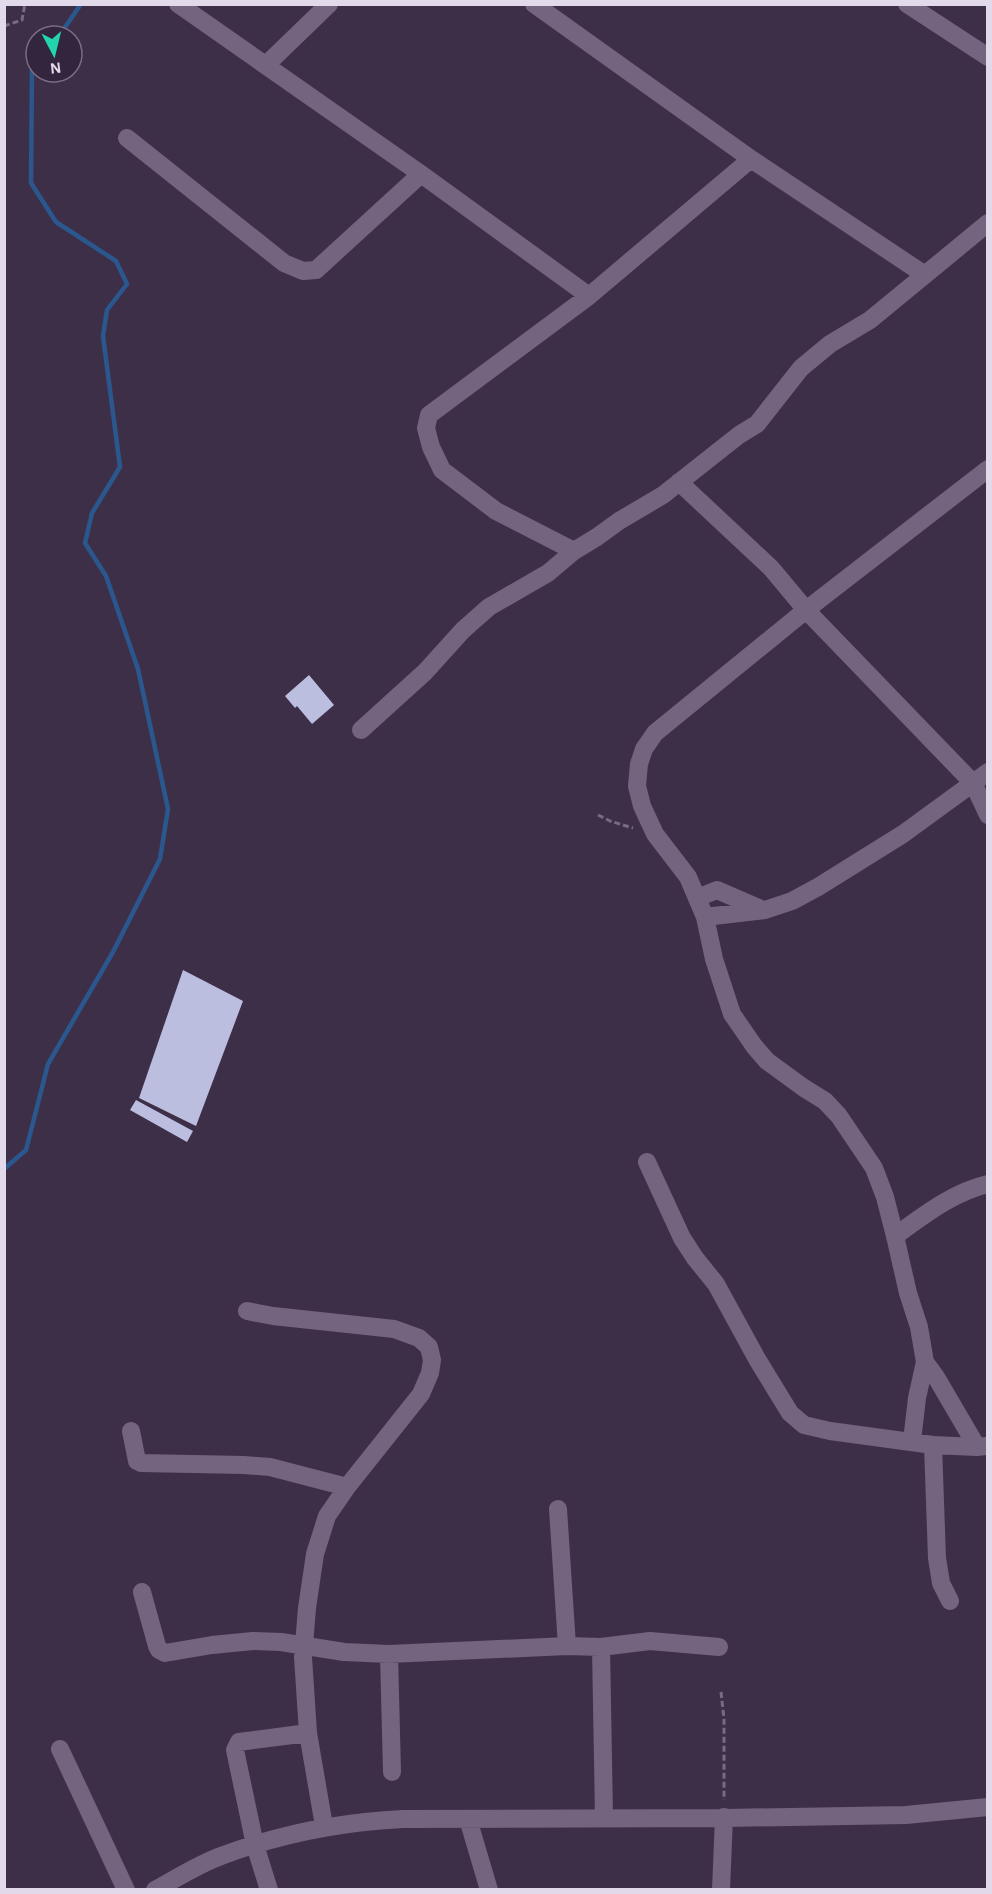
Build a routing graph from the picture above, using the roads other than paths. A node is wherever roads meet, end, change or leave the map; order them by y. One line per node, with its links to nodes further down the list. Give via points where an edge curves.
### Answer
1 (178, 4): 6 (street)
2 (328, 4): 6 (street)
3 (534, 4): 8 (street)
4 (907, 4): 5 (street)
5 (987, 57)
6 (266, 65): 9 (street)
7 (127, 138): 9 (street, via 284,263 303,271 316,270)
8 (751, 159): 11 (street); 12 (street)
9 (421, 174): 12 (street)
10 (987, 223): 11 (street)
11 (925, 275): 14 (street, via 801,368 757,424)
12 (589, 296): 15 (street, via 429,415 426,428 442,470 496,511)
13 (987, 469): 16 (street)
14 (679, 482): 15 (street); 16 (street, via 771,568)
15 (574, 551): 17 (street, via 548,573 489,607)
16 (806, 610): 18 (street); 20 (street, via 655,733 644,749 637,786 642,807 655,834 688,877)
17 (361, 730)
18 (980, 777): 19 (street); 21 (street, via 903,834 818,887)
19 (987, 815)
20 (697, 898): 21 (street, via 717,890); 22 (street)
21 (765, 910): 22 (street)
22 (705, 917): 25 (street, via 732,1014 767,1061 825,1101 839,1116 874,1168)
23 (647, 1162): 29 (street, via 682,1238 716,1284 790,1413 804,1425)
24 (987, 1184): 25 (street, via 956,1196)
25 (895, 1236): 27 (street)
26 (247, 1311): 32 (street, via 394,1329 419,1338 429,1347 432,1360 421,1394)
27 (925, 1362): 29 (street); 31 (street)
28 (131, 1431): 32 (street, via 135,1455 141,1463 270,1467)
29 (912, 1442): 30 (street)
30 (933, 1445): 31 (street); 35 (street, via 937,1558 940,1583)
31 (982, 1446)
32 (346, 1486): 36 (street, via 327,1516 315,1554)
33 (558, 1509): 37 (street)
34 (142, 1592): 36 (street, via 157,1646 165,1653 253,1641)
35 (950, 1601)
36 (303, 1646): 40 (street, via 344,1653); 41 (street)
37 (567, 1646): 38 (street); 40 (street)
38 (602, 1647): 39 (street, via 651,1641); 45 (street)
39 (719, 1647)
40 (389, 1654): 43 (street)
41 (308, 1733): 48 (street); 49 (street, via 236,1745)
42 (60, 1749): 50 (street)
43 (392, 1772)
44 (987, 1807): 46 (street, via 906,1815)
45 (604, 1817): 46 (street); 47 (street)
46 (724, 1817): 54 (street)
47 (468, 1819): 48 (street, via 383,1820); 53 (street)
48 (324, 1826): 49 (street)
49 (255, 1845): 51 (street, via 219,1856); 52 (street)
50 (126, 1890)
51 (155, 1890)
52 (269, 1890)
53 (489, 1890)
54 (721, 1890)

